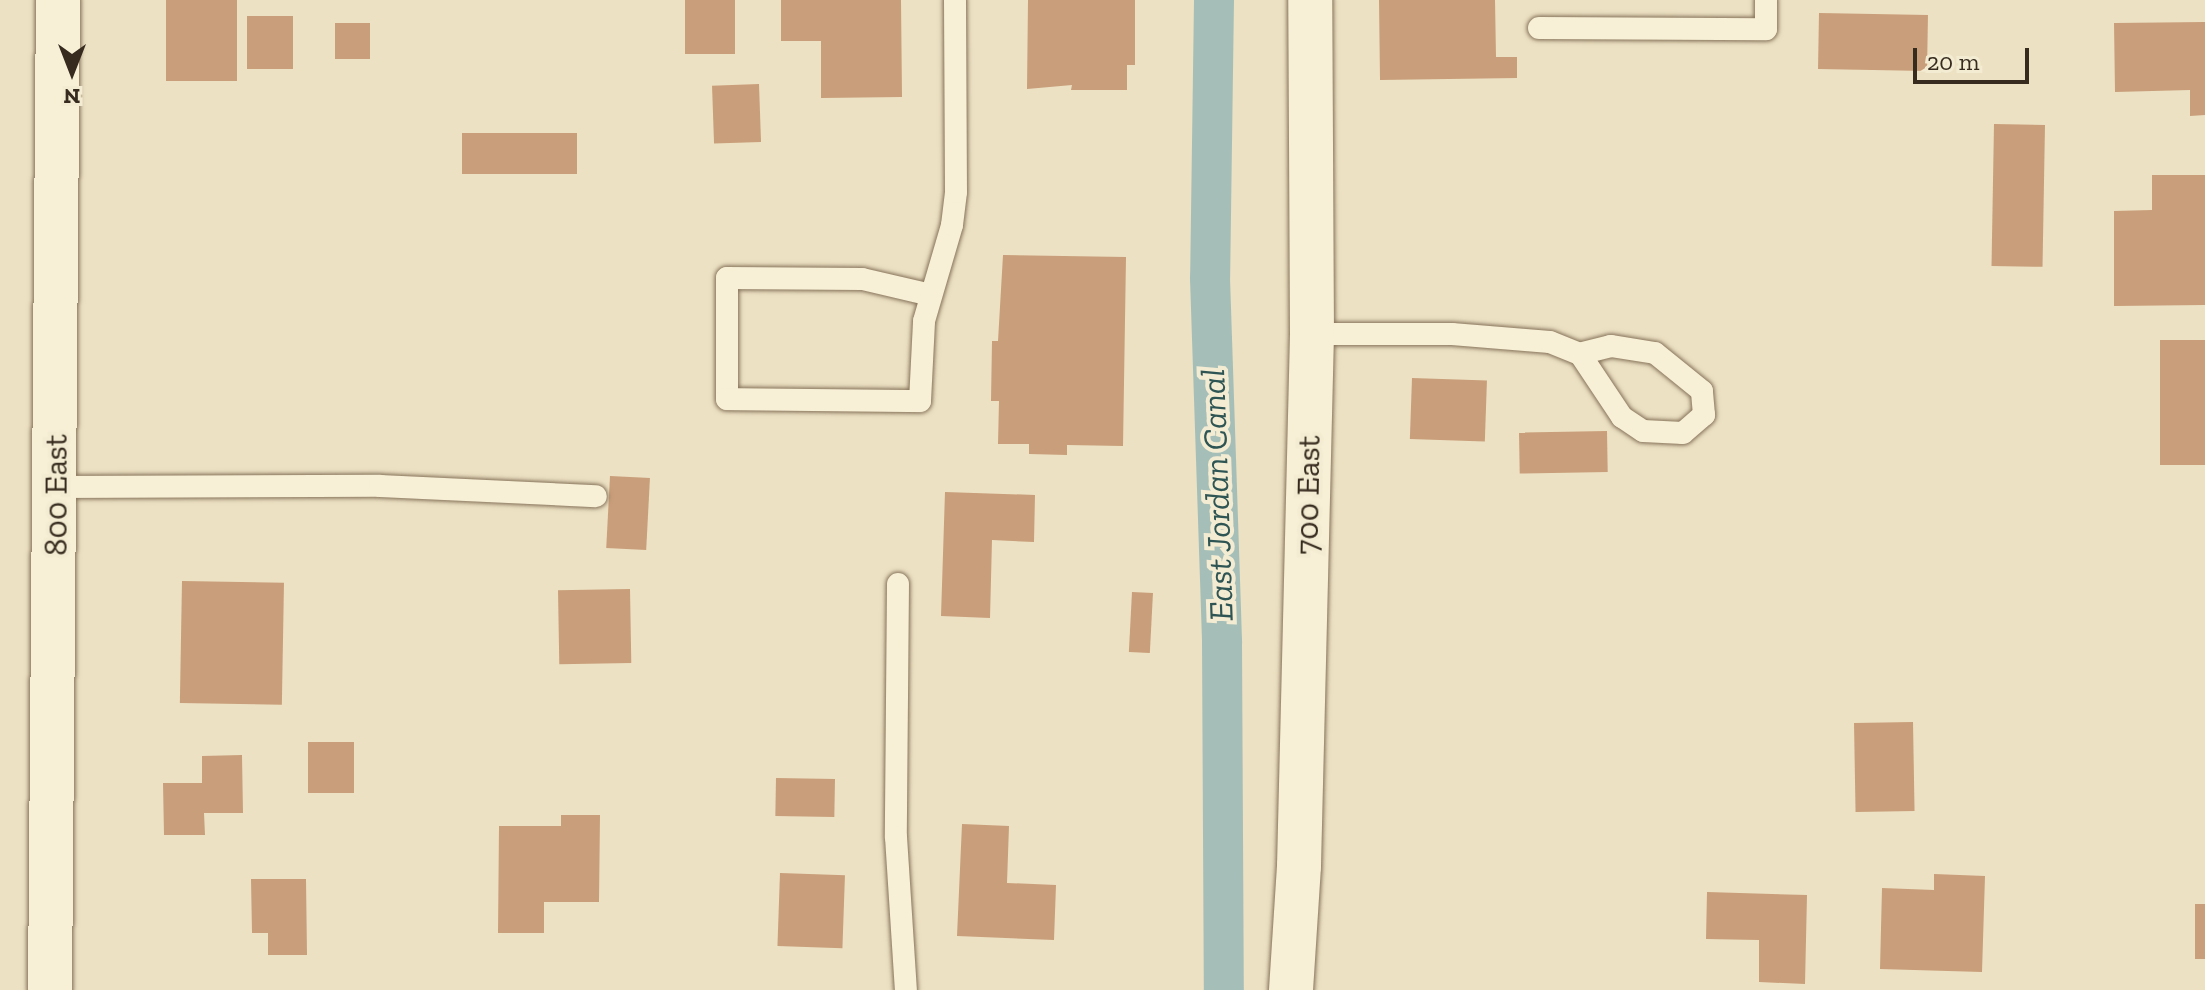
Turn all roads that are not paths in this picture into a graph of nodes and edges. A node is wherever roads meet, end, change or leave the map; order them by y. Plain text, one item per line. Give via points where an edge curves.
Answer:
1 (58, 0) edge
2 (955, 0) edge
3 (1310, 0) edge
4 (1766, 0) edge
5 (1539, 28) dead end
6 (931, 295) junction
7 (1312, 334) junction
8 (1580, 354) junction
9 (56, 487) junction
10 (596, 496) dead end
11 (898, 584) dead end
12 (50, 990) edge
13 (906, 990) edge
14 (1291, 990) edge

1 - 9 street, 800 East
2 - 6 lane via 956,192
3 - 7 street, 700 East
4 - 5 lane via 1766,29
6 - 6 lane via 862,279 727,278 727,399 920,401 920,345
7 - 8 lane via 1512,337
7 - 14 street, 700 East via 1299,866
8 - 8 lane via 1622,417 1643,431 1683,433 1704,415 1702,391 1655,353 1611,346
9 - 10 lane via 380,486
9 - 12 street, 800 East
11 - 13 lane via 896,837

